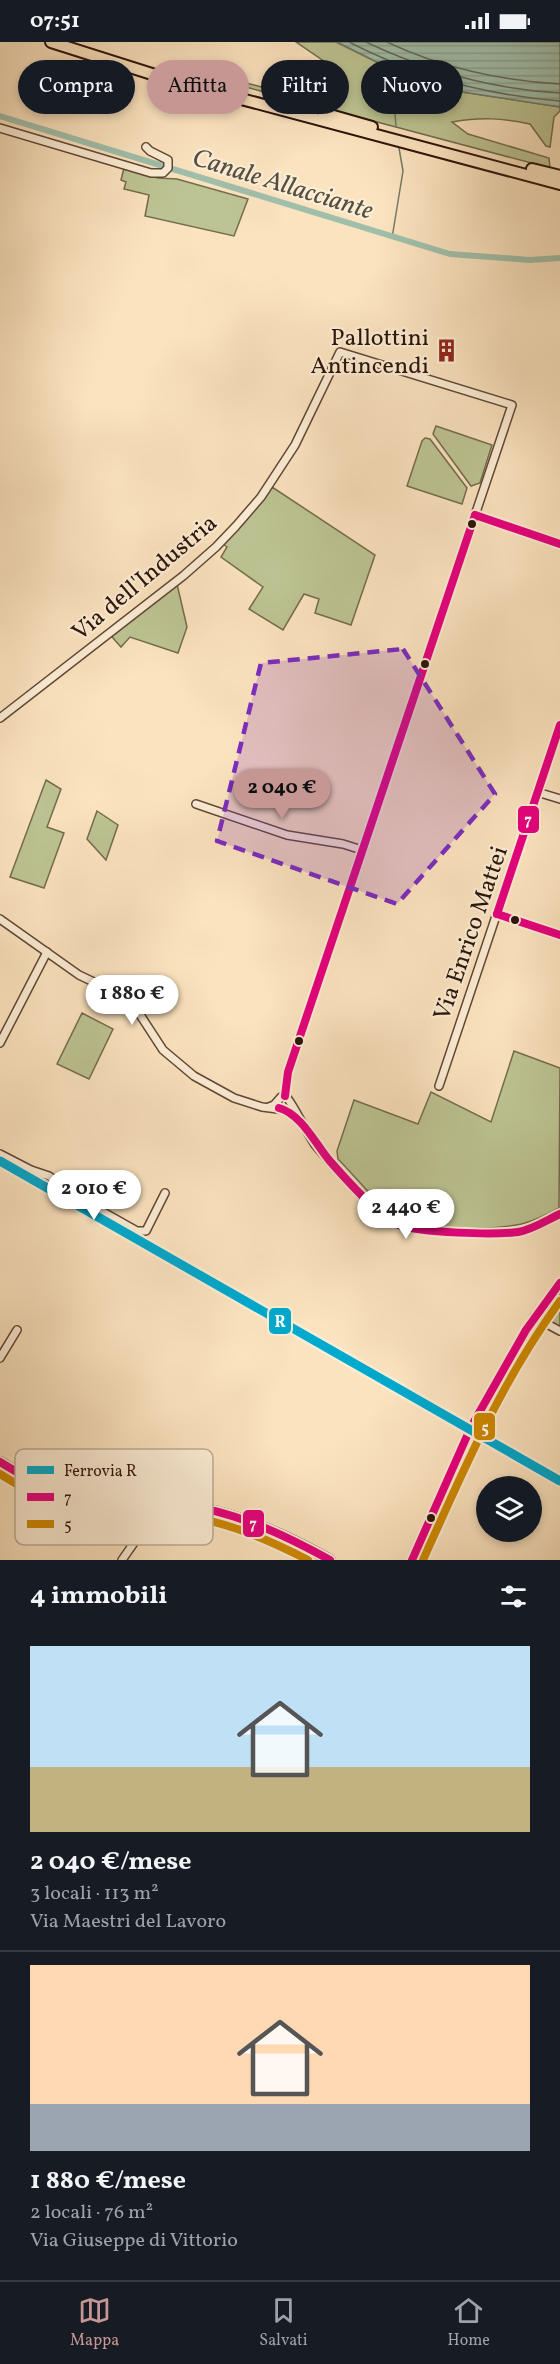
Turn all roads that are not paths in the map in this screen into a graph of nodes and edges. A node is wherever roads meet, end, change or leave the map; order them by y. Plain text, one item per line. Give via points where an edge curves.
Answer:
1 (51, 42) edge
2 (72, 42) edge
3 (147, 68) edge
4 (147, 70) edge
5 (249, 97) edge
6 (0, 128) edge
7 (146, 147) dead end
8 (540, 175) junction
9 (560, 176) edge
10 (560, 184) edge
11 (475, 515) junction
12 (560, 544) edge
13 (0, 718) edge
14 (560, 725) edge
15 (537, 792) junction
16 (560, 800) edge
17 (196, 804) dead end
18 (363, 850) junction
19 (496, 914) junction
20 (0, 919) edge
21 (560, 935) edge
22 (46, 952) junction
23 (0, 1043) edge
24 (439, 1086) dead end
25 (284, 1106) junction
26 (0, 1154) edge
27 (165, 1193) dead end
28 (560, 1215) edge
29 (560, 1283) edge
30 (534, 1317) junction
31 (18, 1330) dead end
32 (560, 1331) edge
33 (0, 1358) edge
34 (0, 1462) edge
35 (15, 1470) edge
36 (213, 1511) edge
37 (132, 1545) edge
38 (122, 1560) edge
39 (330, 1560) edge
40 (412, 1560) edge

1 - 4 highway
2 - 3 highway
5 - 8 highway
6 - 7 street via 151,173 164,173 169,163
8 - 9 highway
8 - 10 highway
11 - 12 street
11 - 13 street, Via dell'Industria via 512,405 340,352 295,445 261,497 230,533 183,576
11 - 18 street
14 - 15 street, Via Enrico Mattei
15 - 16 street
15 - 19 street, Via Enrico Mattei
17 - 18 street via 287,835
18 - 25 street via 288,1072 285,1096 291,1100
19 - 21 street
19 - 24 street, Via Enrico Mattei
20 - 22 street
22 - 23 street
22 - 25 street via 79,975 125,997 163,1050 194,1076 234,1098 269,1107
25 - 28 street via 331,1162 385,1217 399,1225 460,1232 520,1232
26 - 27 street via 50,1176 137,1232 150,1226
29 - 30 street
30 - 32 street
30 - 40 street via 471,1427
31 - 33 street
34 - 35 main road
36 - 39 main road via 266,1529
37 - 38 street

